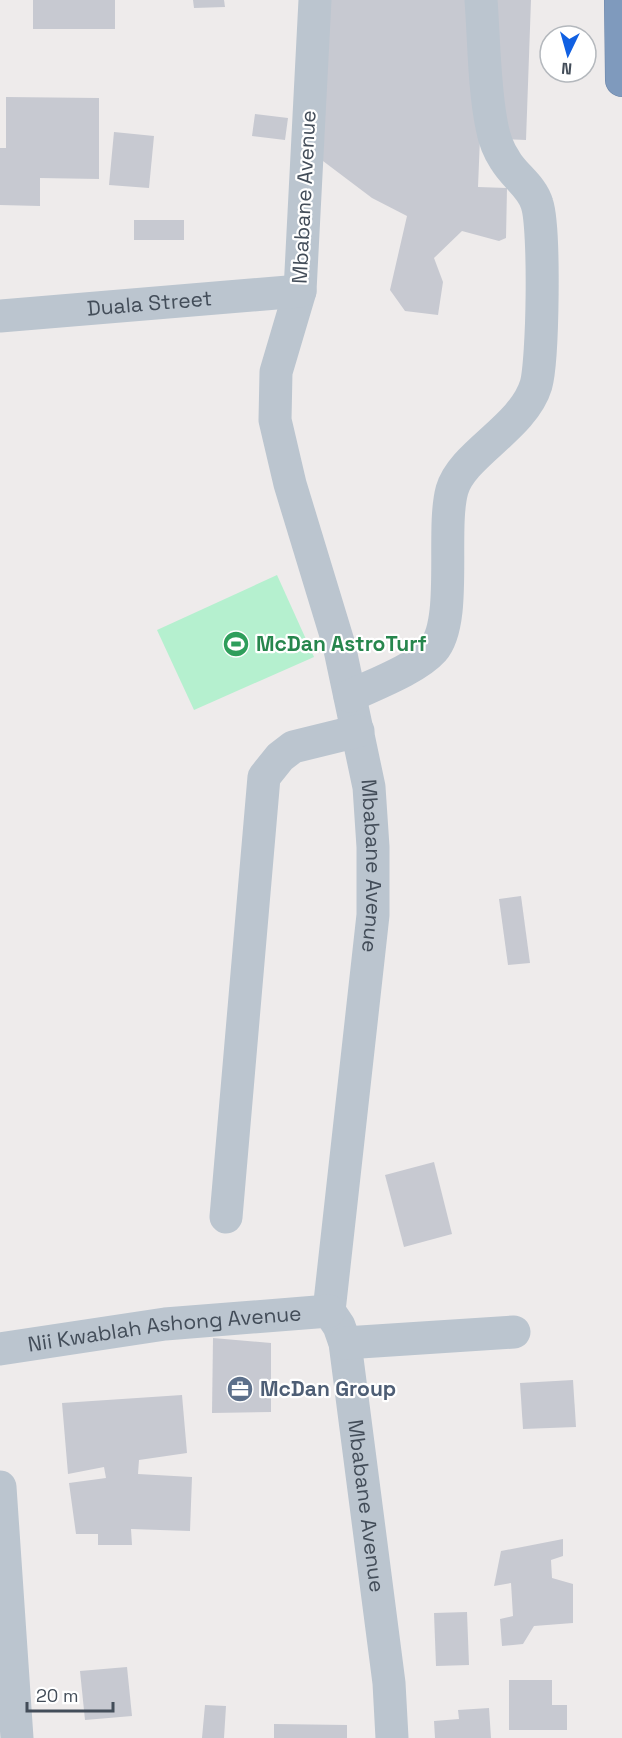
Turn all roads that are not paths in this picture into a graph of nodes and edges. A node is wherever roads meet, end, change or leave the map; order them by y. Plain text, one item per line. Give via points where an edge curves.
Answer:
1 (315, 0) edge
2 (481, 0) edge
3 (621, 0) edge
4 (622, 80) edge
5 (300, 291) junction
6 (0, 316) edge
7 (350, 696) junction
8 (358, 731) junction
9 (226, 1217) dead end
10 (330, 1311) junction
11 (514, 1332) dead end
12 (345, 1343) junction
13 (0, 1348) edge
14 (0, 1487) edge
15 (16, 1738) edge
16 (393, 1738) edge

1 - 5 street, Mbabane Avenue
2 - 7 street via 492,126 505,161 537,202 541,225 540,359 536,385 525,409 464,470 452,488 444,630 433,650
3 - 4 highway
5 - 6 street, Duala Street
5 - 7 street, Mbabane Avenue via 276,372 275,420
7 - 8 street, Mbabane Avenue
8 - 9 street via 293,747 264,777
8 - 10 street, Mbabane Avenue via 369,787 373,915
10 - 12 street, Mbabane Avenue
10 - 13 street, Nii Kwablah Ashong Avenue via 165,1324
11 - 12 street
12 - 16 street, Mbabane Avenue
14 - 15 street

